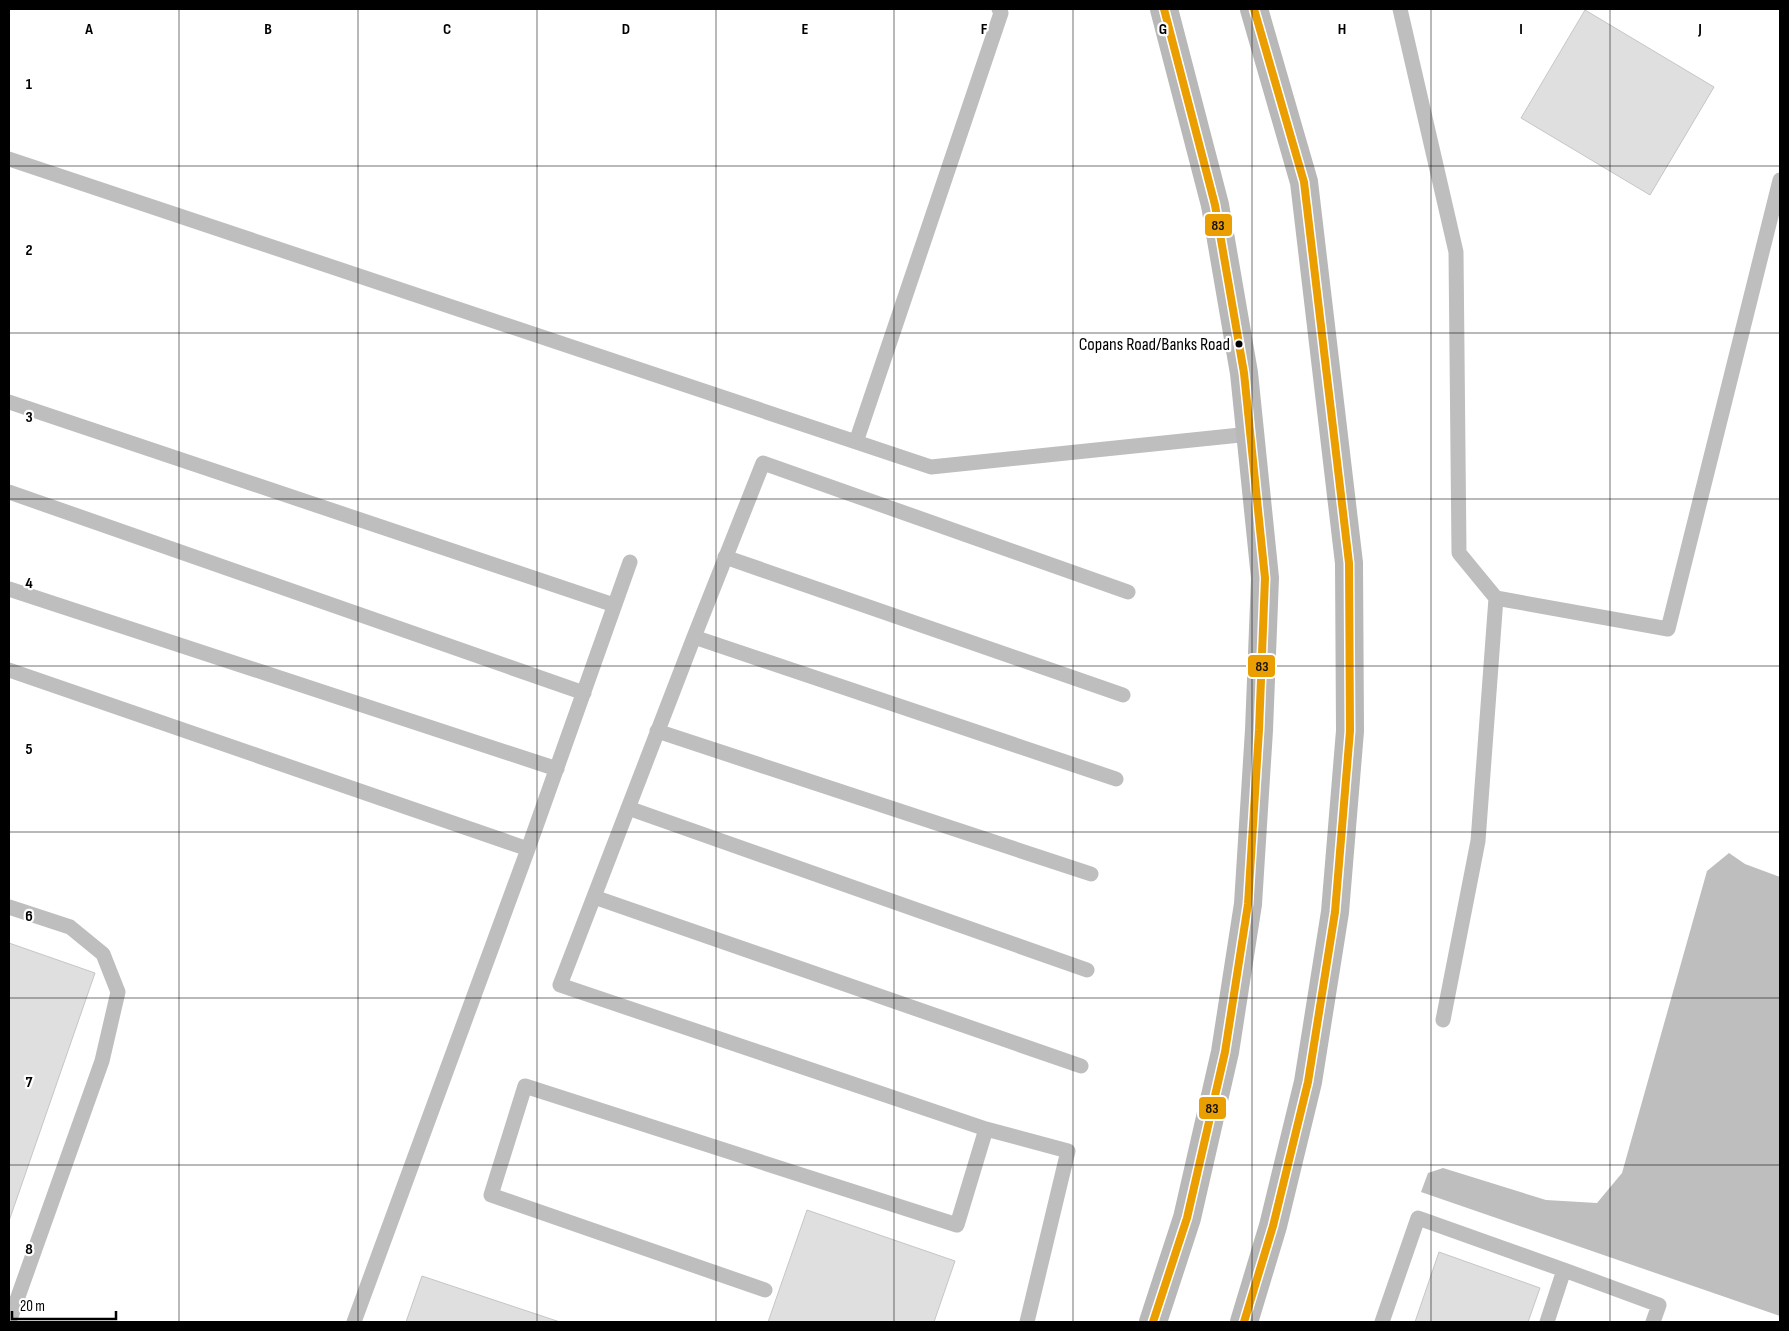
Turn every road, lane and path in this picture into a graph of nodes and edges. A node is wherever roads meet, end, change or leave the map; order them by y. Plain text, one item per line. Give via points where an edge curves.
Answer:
1 (999, 9) edge
2 (1164, 9) edge
3 (1254, 9) edge
4 (1400, 9) edge
5 (9, 159) edge
6 (1780, 180) edge
7 (9, 402) edge
8 (1250, 434) junction
9 (856, 442) junction
10 (9, 492) edge
11 (725, 557) junction
12 (630, 562) dead end
13 (9, 589) edge
14 (1128, 592) dead end
15 (1496, 598) junction
16 (614, 605) junction
17 (694, 637) junction
18 (9, 670) edge
19 (584, 693) junction
20 (1124, 695) dead end
21 (657, 731) junction
22 (557, 769) junction
23 (1116, 779) dead end
24 (628, 808) junction
25 (528, 850) junction
26 (1091, 874) dead end
27 (594, 897) junction
28 (9, 907) edge
29 (1087, 970) dead end
30 (1443, 1020) dead end
31 (1081, 1066) dead end
32 (986, 1129) junction
33 (1564, 1270) junction
34 (765, 1290) dead end
35 (9, 1322) edge
36 (354, 1322) edge
37 (1028, 1322) edge
38 (1153, 1322) edge
39 (1244, 1322) edge
40 (1382, 1322) edge
41 (1547, 1322) edge
42 (1653, 1322) edge

1 - 9 lane
2 - 8 main road via 1215,205 1244,373
3 - 39 main road via 1304,182 1349,563 1350,731 1335,912 1308,1082 1273,1226
4 - 15 lane via 1456,252 1459,553
5 - 9 lane
6 - 15 lane via 1668,629
7 - 16 lane
8 - 9 lane via 931,467
8 - 38 main road via 1265,578 1248,904 1222,1062 1187,1218
10 - 19 lane
11 - 14 lane via 763,463
11 - 17 lane
11 - 20 lane
12 - 16 lane
13 - 22 lane
15 - 30 lane via 1478,841
16 - 19 lane
17 - 21 lane
17 - 23 lane
18 - 25 lane
19 - 22 lane
21 - 24 lane
21 - 26 lane
22 - 25 lane
24 - 27 lane
24 - 29 lane
25 - 36 lane
27 - 31 lane
27 - 32 lane via 560,985
28 - 35 lane via 70,927 104,954 118,992 102,1062
32 - 34 lane via 957,1224 525,1086 491,1195
32 - 37 lane via 1068,1151
33 - 40 lane via 1418,1218
33 - 41 lane
33 - 42 lane via 1659,1305

